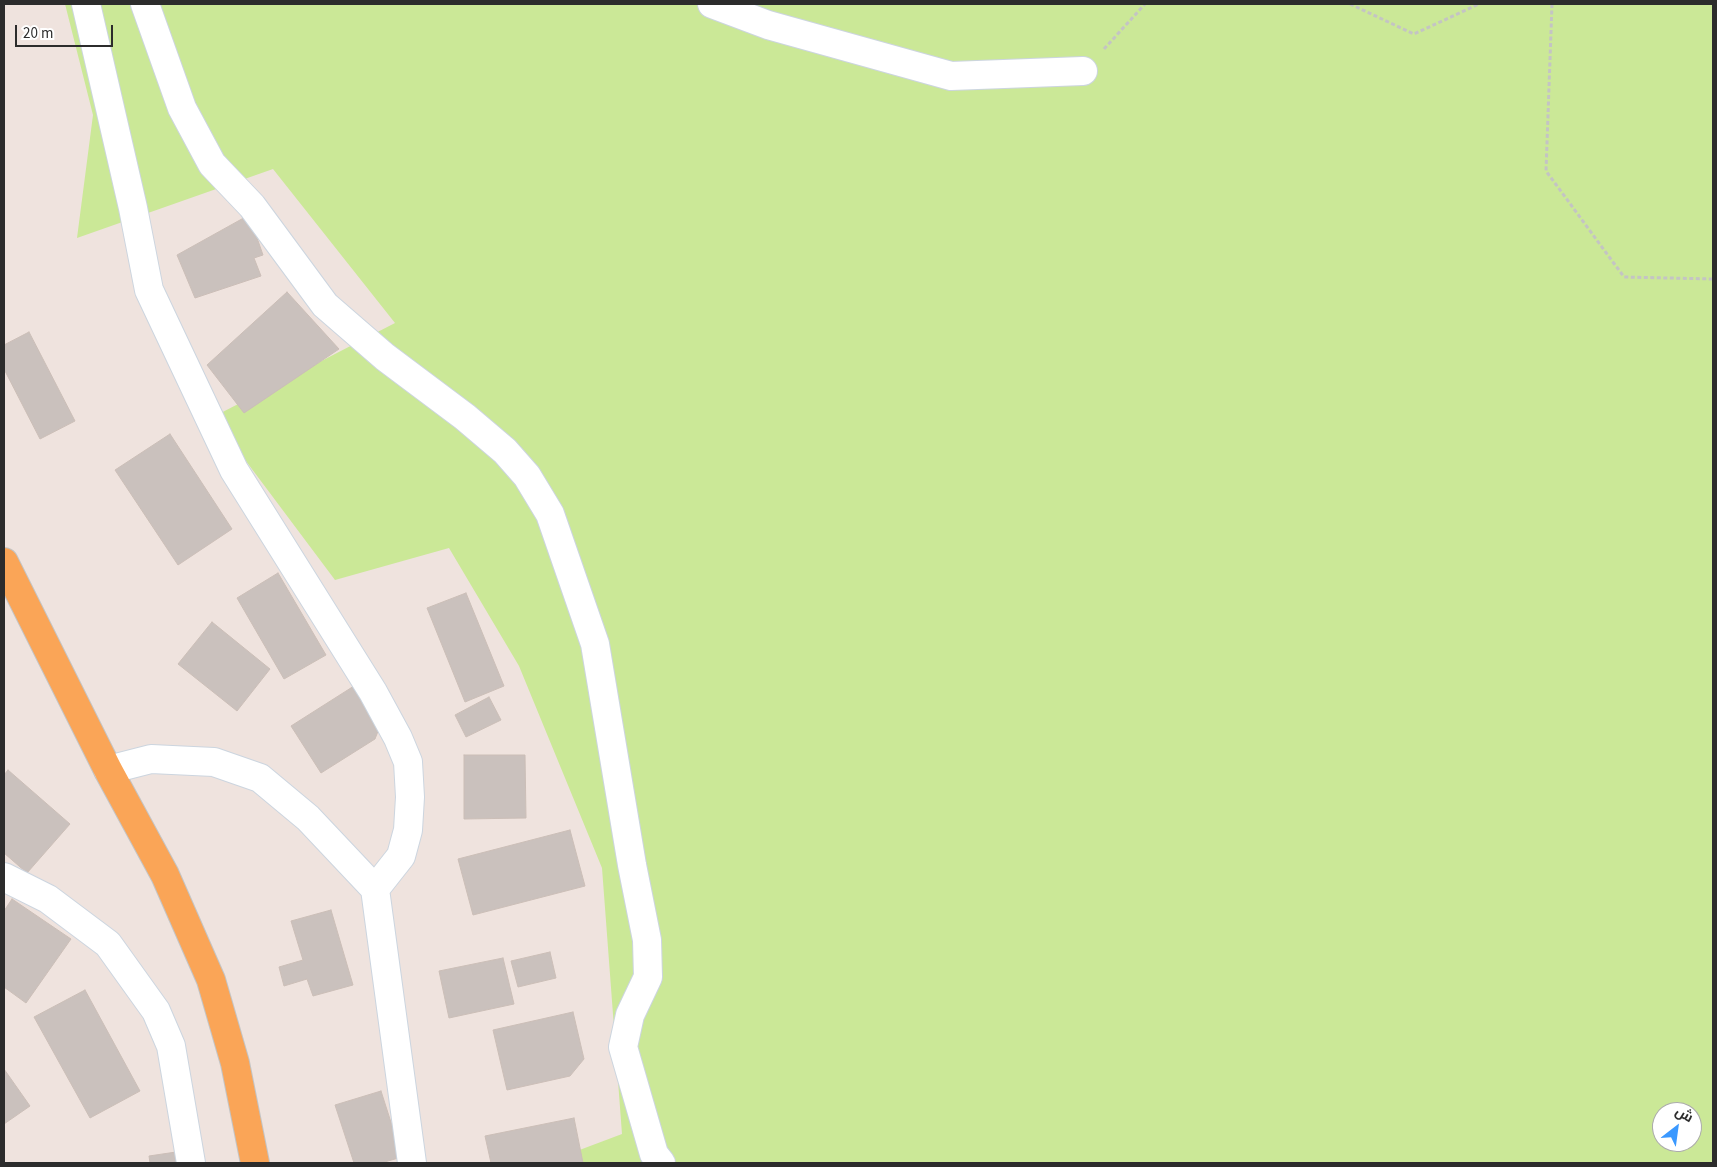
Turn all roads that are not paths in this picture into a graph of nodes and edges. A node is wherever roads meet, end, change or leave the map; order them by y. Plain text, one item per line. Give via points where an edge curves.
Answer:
1 (86, 4) edge
2 (145, 4) edge
3 (712, 4) edge
4 (1083, 71) road end
5 (4, 562) edge
6 (108, 770) junction
7 (4, 877) edge
8 (376, 889) junction
9 (191, 1163) edge
10 (255, 1163) edge
11 (412, 1163) edge
12 (661, 1163) edge

1 - 8 street via 149,290 234,470 373,692 408,762 408,830 401,856
2 - 12 street via 182,108 212,164 252,206 325,305 385,357 505,451 527,476 550,514 595,644 647,940 648,977 630,1015 623,1047 654,1154
3 - 4 street via 768,25 951,76
5 - 6 main road
6 - 8 street via 150,759 214,762 260,778 308,818
6 - 10 main road via 165,875 211,980 235,1063
7 - 9 street via 48,899 108,944 156,1011 171,1046
8 - 11 street

